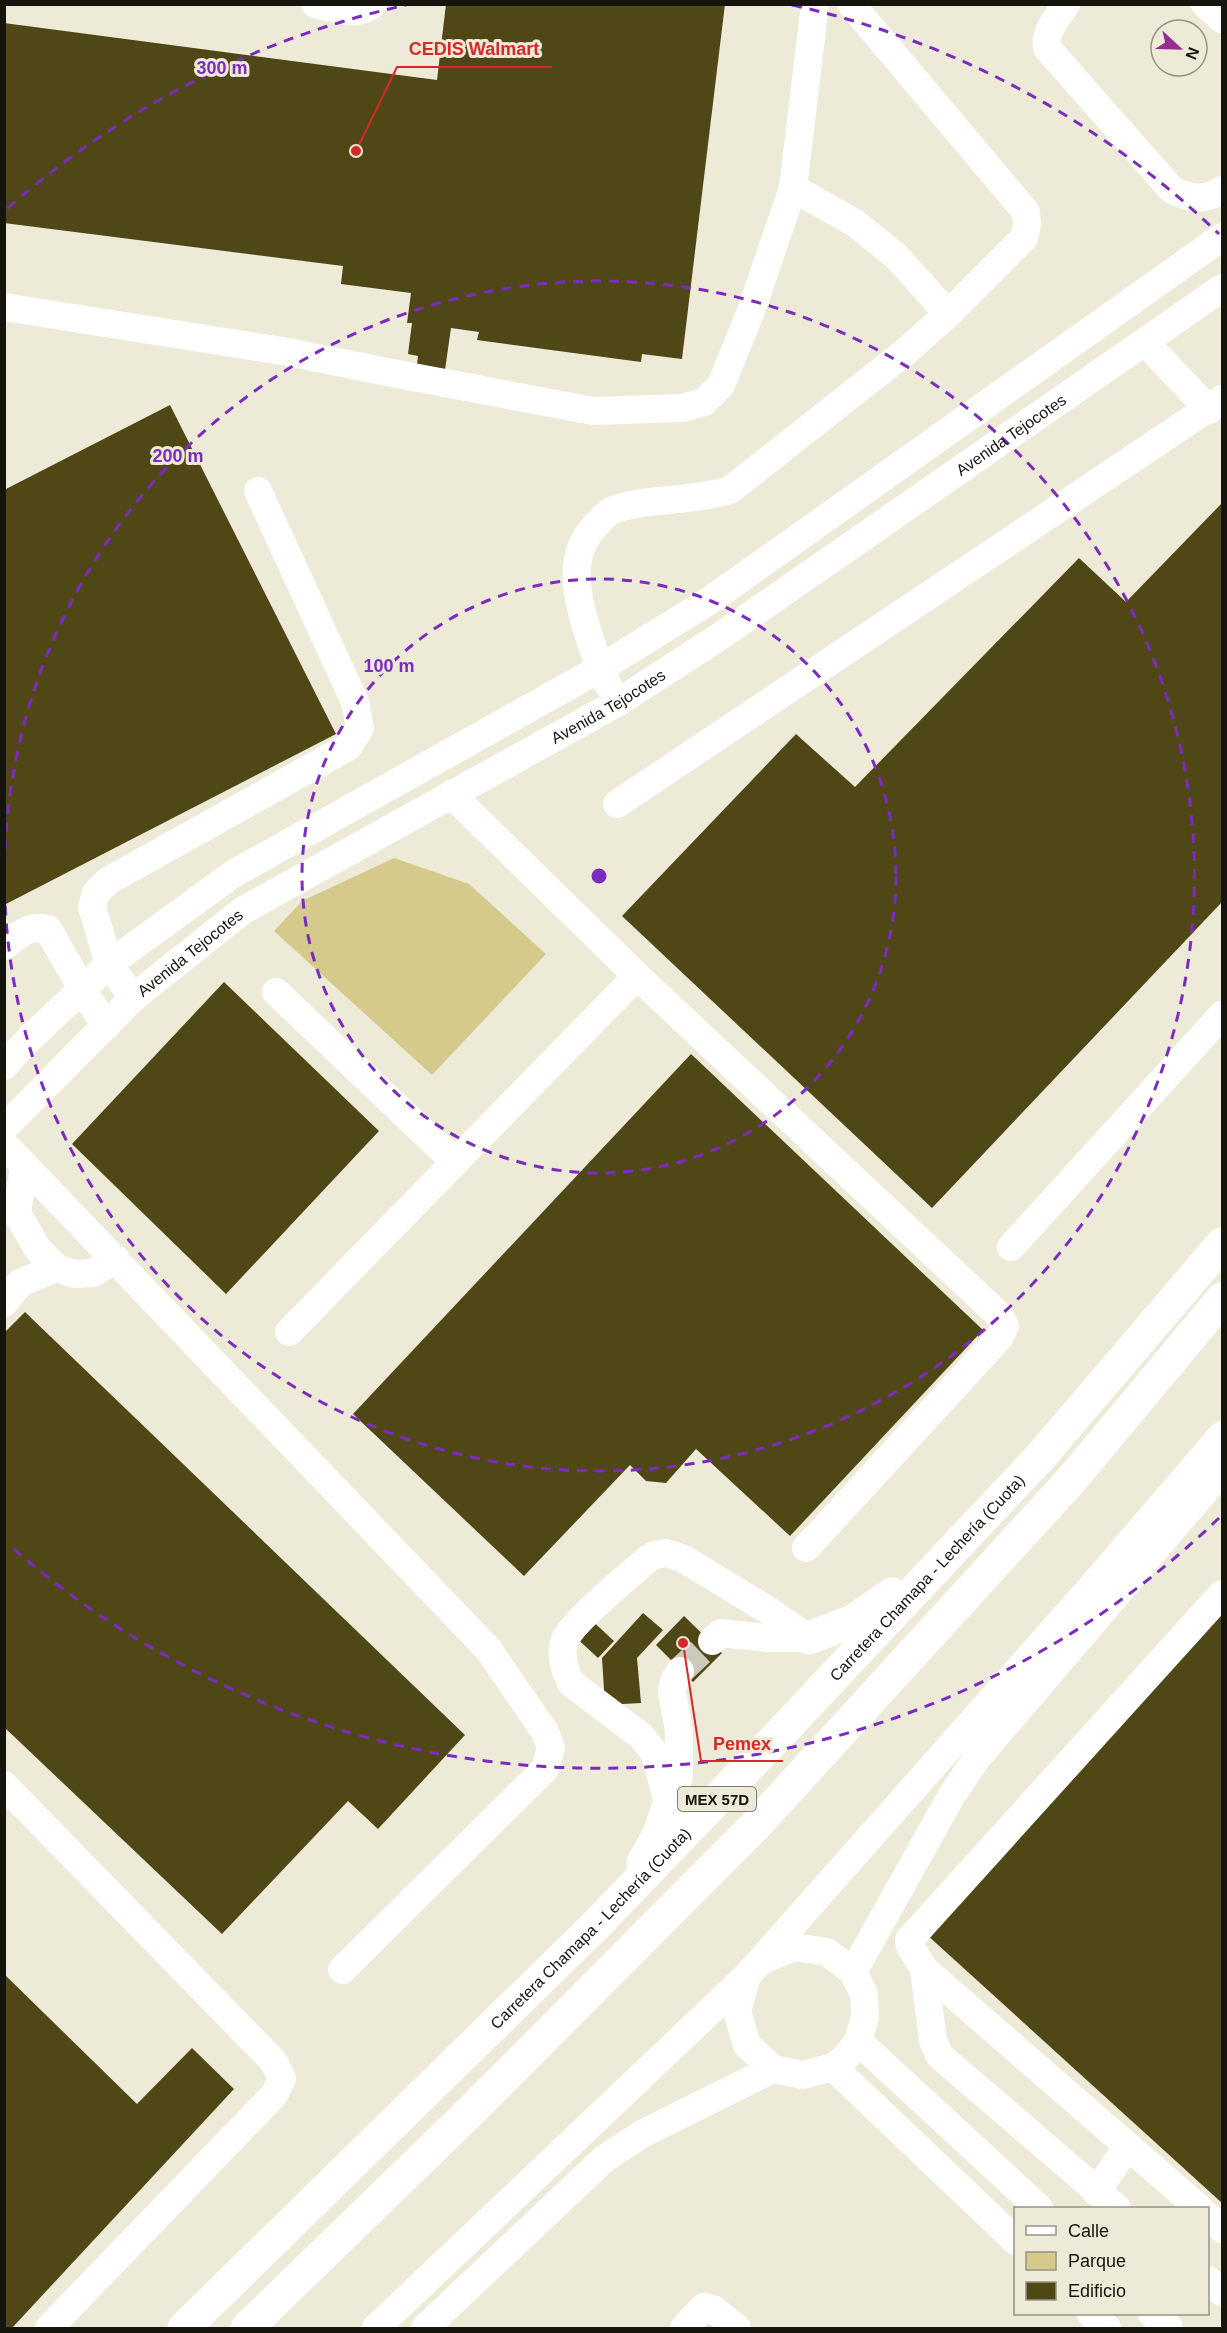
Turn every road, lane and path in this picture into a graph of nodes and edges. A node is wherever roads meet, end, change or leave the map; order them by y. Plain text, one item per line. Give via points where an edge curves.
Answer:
1 (315, 4) edge
2 (373, 4) edge
3 (815, 4) edge
4 (851, 4) edge
5 (1066, 4) edge
6 (1205, 4) edge
7 (1222, 19) edge
8 (793, 188) junction
9 (1222, 190) edge
10 (1222, 237) edge
11 (1222, 288) edge
12 (4, 308) edge
13 (948, 314) junction
14 (1145, 342) junction
15 (1216, 404) edge
16 (258, 490) dead end
17 (600, 669) junction
18 (617, 703) junction
19 (451, 794) junction
20 (617, 804) dead end
21 (4, 946) edge
22 (109, 964) junction
23 (638, 976) junction
24 (82, 989) junction
25 (276, 992) dead end
26 (133, 998) junction
27 (1222, 1015) edge
28 (106, 1026) junction
29 (4, 1066) edge
30 (4, 1128) edge
31 (4, 1144) edge
32 (455, 1162) junction
33 (24, 1167) junction
34 (11, 1212) edge
35 (1222, 1244) edge
36 (1011, 1247) dead end
37 (116, 1259) junction
38 (56, 1268) junction
39 (10, 1288) edge
40 (1222, 1299) edge
41 (289, 1332) dead end
42 (1222, 1435) edge
43 (1042, 1455) junction
44 (1222, 1471) edge
45 (806, 1548) dead end
46 (1222, 1594) edge
47 (809, 1638) junction
48 (712, 1641) tunnel mouth
49 (680, 1671) tunnel mouth
50 (4, 1785) edge
51 (669, 1805) junction
52 (595, 1926) junction
53 (755, 1968) junction
54 (924, 1969) junction
55 (342, 1970) dead end
56 (853, 1972) junction
57 (858, 2041) junction
58 (833, 2067) junction
59 (773, 2069) junction
60 (1128, 2146) junction
61 (1106, 2200) edge
62 (1038, 2207) edge
63 (1198, 2207) edge
64 (1209, 2217) edge
65 (1222, 2229) edge
66 (1014, 2239) edge
67 (1209, 2281) edge
68 (1222, 2292) edge
69 (1093, 2315) edge
70 (1154, 2315) edge
71 (49, 2328) edge
72 (184, 2328) edge
73 (247, 2328) edge
74 (376, 2328) edge
75 (425, 2328) edge
76 (684, 2328) edge
77 (737, 2328) edge
78 (1107, 2328) edge
79 (1169, 2328) edge

1 - 2 street via 355,12
3 - 8 street
4 - 13 street via 1026,212 1024,238
5 - 9 street via 1048,33 1047,48 1172,190 1199,199
6 - 7 street
8 - 12 street via 722,385 704,402 683,408 593,411 288,352
8 - 13 street via 855,223 896,256
10 - 17 street via 709,602
11 - 14 street, Avenida Tejocotes
13 - 17 street via 730,490 610,511 588,533 577,558 577,597
14 - 15 street
14 - 18 street, Avenida Tejocotes via 722,635
15 - 20 street
16 - 22 street via 355,702 360,728 348,747 108,881 96,893 92,907
17 - 18 street
17 - 22 street via 232,874
18 - 19 street, Avenida Tejocotes
19 - 23 street
19 - 26 street, Avenida Tejocotes via 242,911
21 - 24 street via 31,928 48,929
22 - 24 street
22 - 26 street
23 - 32 street
23 - 45 street via 1000,1316 1005,1326 999,1338
24 - 28 street
24 - 29 street
25 - 32 street
26 - 28 street, Avenida Tejocotes
27 - 36 street
28 - 30 street, Avenida Tejocotes
31 - 33 street
32 - 41 street
33 - 34 street
33 - 37 street
34 - 38 street
35 - 43 highway, Carretera Chamapa - Lechería (Cuota) / MEX 57D
37 - 38 street via 93,1273 75,1274
37 - 55 street via 488,1649 545,1732 551,1748 545,1769
38 - 39 street
40 - 73 highway, MEX 57D via 1073,1478 754,1826 471,2111
42 - 53 street
43 - 47 highway via 972,1513 887,1598 853,1621
43 - 52 highway, Carretera Chamapa - Lechería (Cuota) / MEX 57D
44 - 56 street via 977,1758 952,1795
46 - 54 street via 911,1936 910,1946
47 - 48 street via 721,1633
47 - 51 street via 684,1560 666,1553 648,1559 574,1626 564,1642 565,1672 571,1683 641,1736 654,1752
49 - 51 street via 672,1692 679,1731 679,1777
50 - 71 street via 274,2062 282,2079 274,2095
51 - 52 highway via 647,1857
52 - 72 highway, Carretera Chamapa - Lechería (Cuota) / MEX 57D
53 - 56 street via 794,1947 827,1952
53 - 59 street via 737,2011 747,2045
53 - 74 street
54 - 60 street
54 - 61 street via 933,2040 940,2056
56 - 57 street via 864,1994 866,2018
57 - 58 street
57 - 62 street
58 - 59 street via 803,2075
58 - 66 street
59 - 75 street via 642,2134 604,2159
60 - 61 street
60 - 63 street
64 - 65 street
67 - 68 street
69 - 78 street
70 - 79 street
76 - 77 street via 704,2307 713,2309

